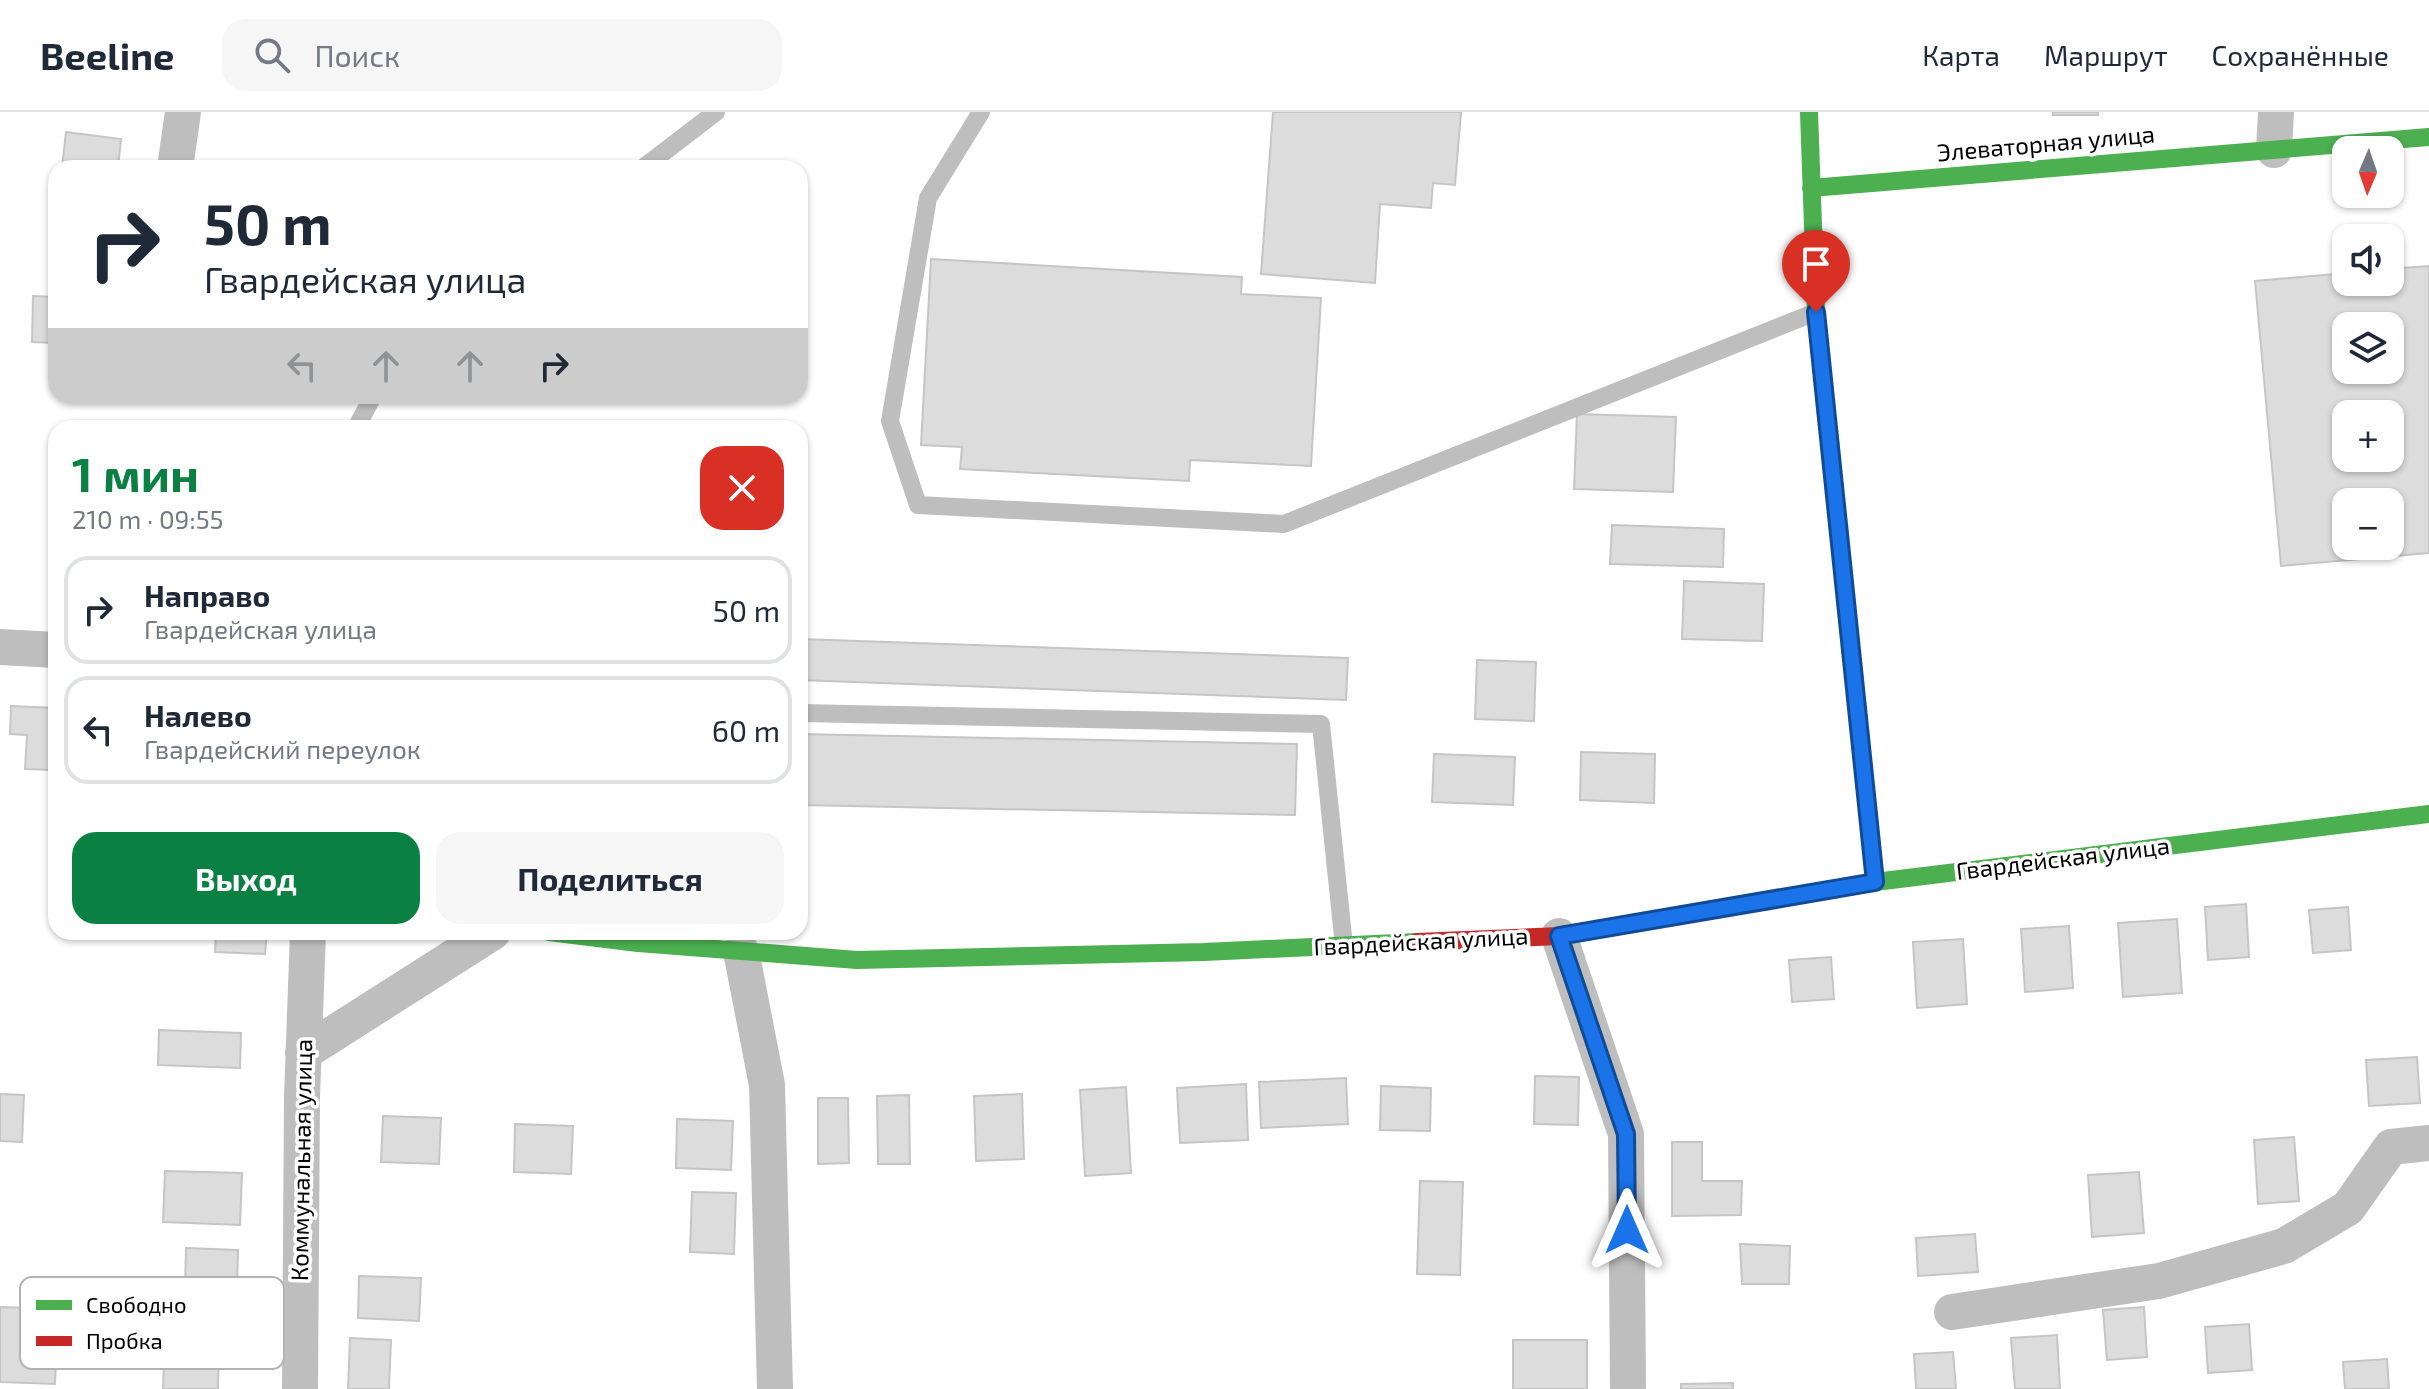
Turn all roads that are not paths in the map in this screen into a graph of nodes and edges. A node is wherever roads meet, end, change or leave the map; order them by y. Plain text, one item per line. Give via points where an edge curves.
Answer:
1 (183, 112) edge
2 (716, 112) edge
3 (981, 112) edge
4 (1809, 112) edge
5 (2276, 112) edge
6 (2429, 137) edge
7 (2274, 150) junction
8 (176, 160) edge
9 (653, 160) edge
10 (1811, 188) junction
11 (1816, 312) junction
12 (0, 647) edge
13 (48, 650) edge
14 (808, 713) edge
15 (2429, 814) edge
16 (1875, 882) junction
17 (1559, 936) junction
18 (308, 940) edge
19 (480, 940) edge
20 (721, 940) edge
21 (742, 941) edge
22 (1344, 946) junction
23 (303, 1053) junction
24 (2429, 1143) edge
25 (1952, 1312) dead end
26 (300, 1389) edge
27 (775, 1389) edge
28 (1628, 1389) edge

1 - 8 street
2 - 9 lane
3 - 11 lane via 928,198 890,421 918,505 1284,524
4 - 10 street
5 - 7 street
6 - 7 street, Элеваторная улица
7 - 10 street, Элеваторная улица
10 - 11 street
11 - 16 street
12 - 13 street
14 - 22 lane via 1321,724
15 - 16 street, Гвардейская улица
16 - 17 street, Гвардейская улица
17 - 22 street, Гвардейская улица
17 - 28 street via 1626,1134
18 - 23 street, Коммунальная улица
19 - 23 street
20 - 21 street, Гвардейская улица
21 - 22 street, Гвардейская улица via 857,960
21 - 27 street via 767,1085
23 - 26 street, Коммунальная улица
24 - 25 street via 2391,1147 2348,1208 2284,1246 2159,1281

